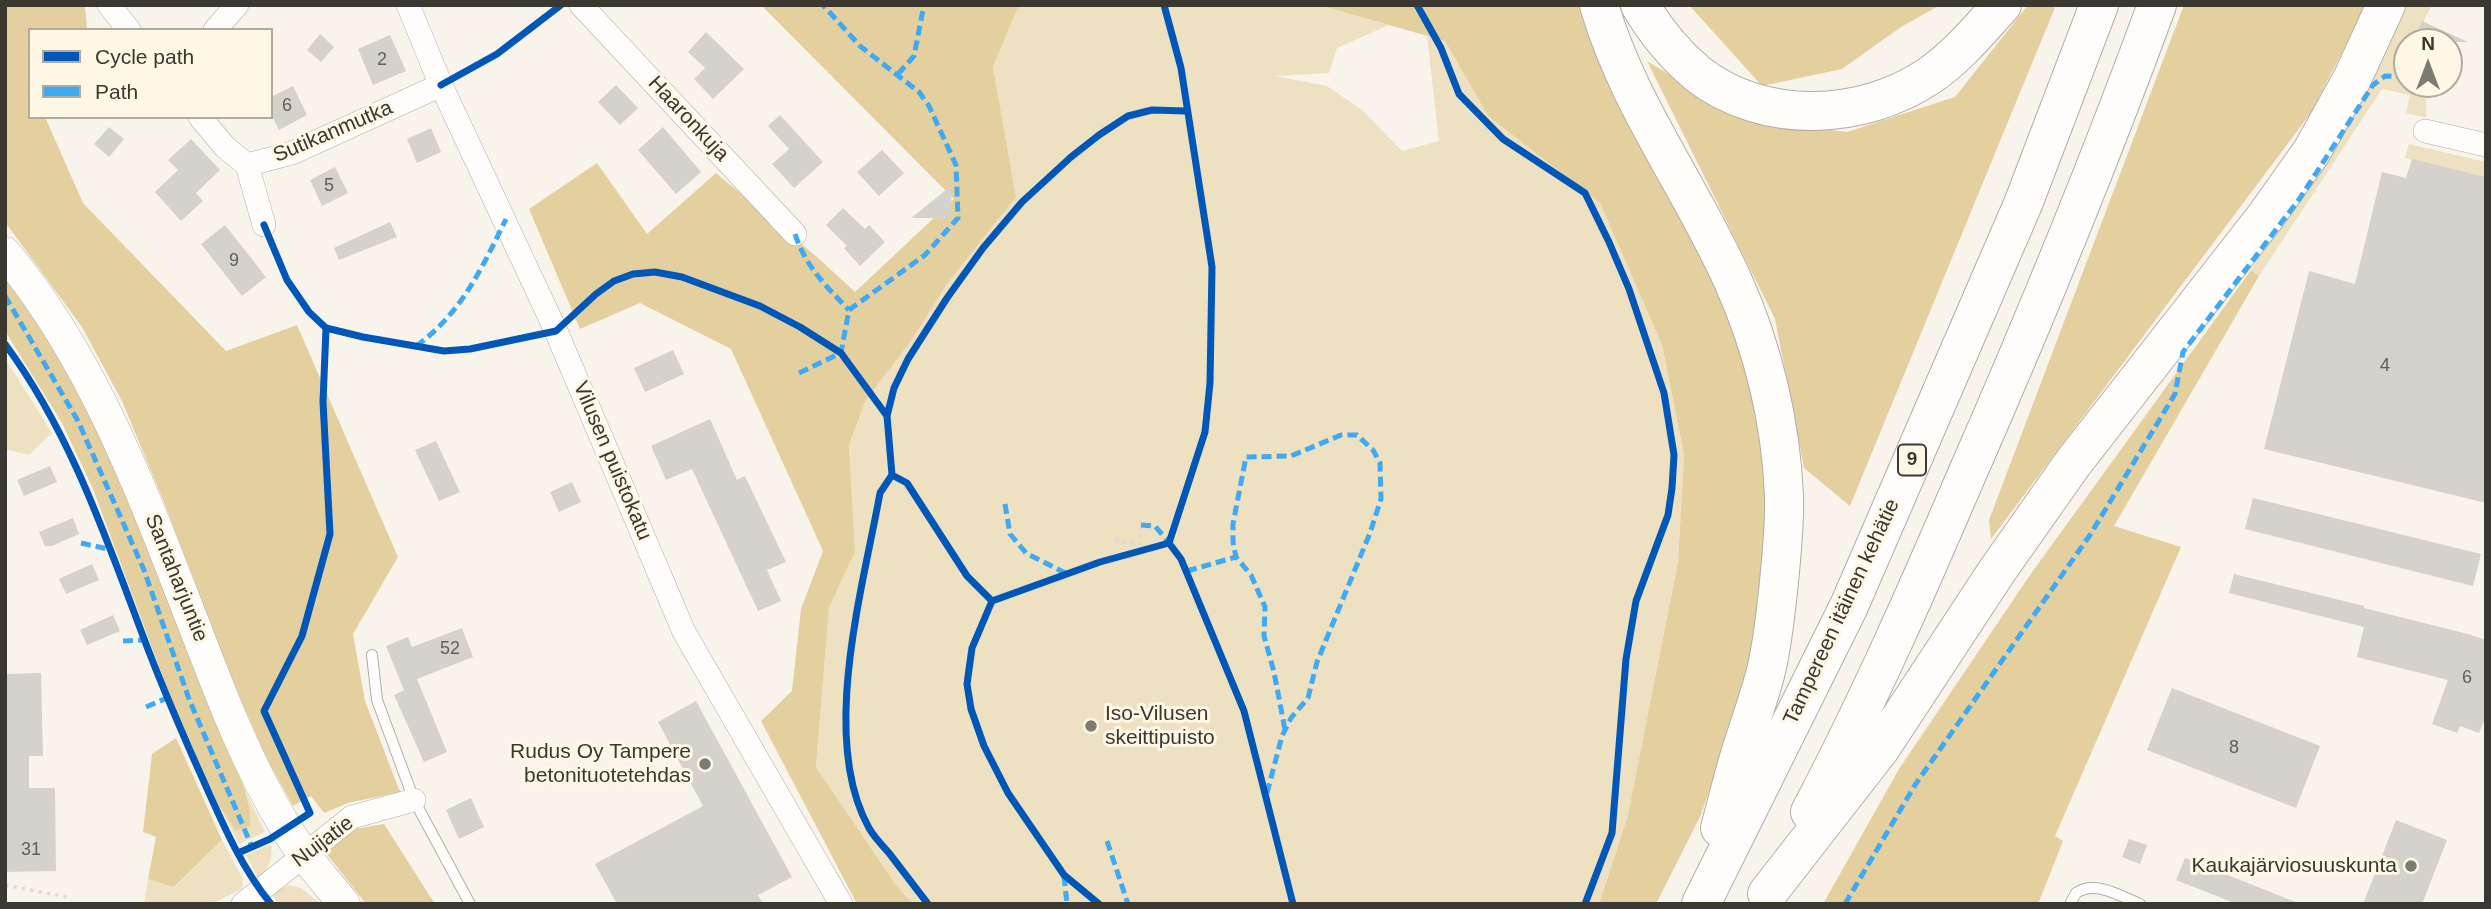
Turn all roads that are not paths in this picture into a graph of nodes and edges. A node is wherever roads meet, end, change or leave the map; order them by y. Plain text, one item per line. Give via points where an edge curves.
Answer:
1 (109, 5) edge
2 (237, 5) edge
3 (408, 5) edge
4 (581, 5) edge
5 (1598, 5) edge
6 (1640, 5) edge
7 (2002, 5) edge
8 (2099, 5) edge
9 (2157, 5) edge
10 (2386, 5) edge
11 (127, 28) edge
12 (217, 28) edge
13 (441, 85) junction
14 (202, 119) edge
15 (2425, 131) dead end
16 (2486, 145) edge
17 (247, 165) junction
18 (264, 225) dead end
19 (795, 234) dead end
20 (5, 253) edge
21 (372, 654) dead end
22 (414, 800) junction
23 (304, 855) junction
24 (1765, 899) edge
25 (243, 904) edge
26 (344, 904) edge
27 (470, 904) edge
28 (842, 904) edge
29 (1700, 904) edge
30 (2070, 904) edge
31 (2140, 904) edge

1 - 11 street
2 - 12 street
3 - 13 street, Vilusen puistokatu
4 - 19 street, Haaronkuja
5 - 29 highway via 1637,104 1734,283 1754,335 1780,443 1782,548 1765,675
6 - 7 highway via 1655,30 1700,75 1730,93 1762,104 1816,111 1875,102 1912,85 1953,56
8 - 29 highway, Tampereen itäinen kehätie / 9 via 2023,204 1849,606
9 - 24 highway via 2053,275 1900,628
10 - 24 highway via 2312,151 2073,463 1880,750
13 - 17 street, Sutikanmutka via 292,153
13 - 28 street, Vilusen puistokatu via 556,331 684,632
14 - 17 street, Sutikanmutka via 225,148
15 - 16 street
17 - 18 street
20 - 23 main road, Santaharjuntie via 77,356 153,520 248,758
21 - 22 lane via 377,699
22 - 23 street, Nuijatie via 352,817
22 - 27 lane
23 - 25 street, Nuijatie
23 - 26 main road, Santaharjuntie
30 - 31 lane via 2076,893 2091,887

